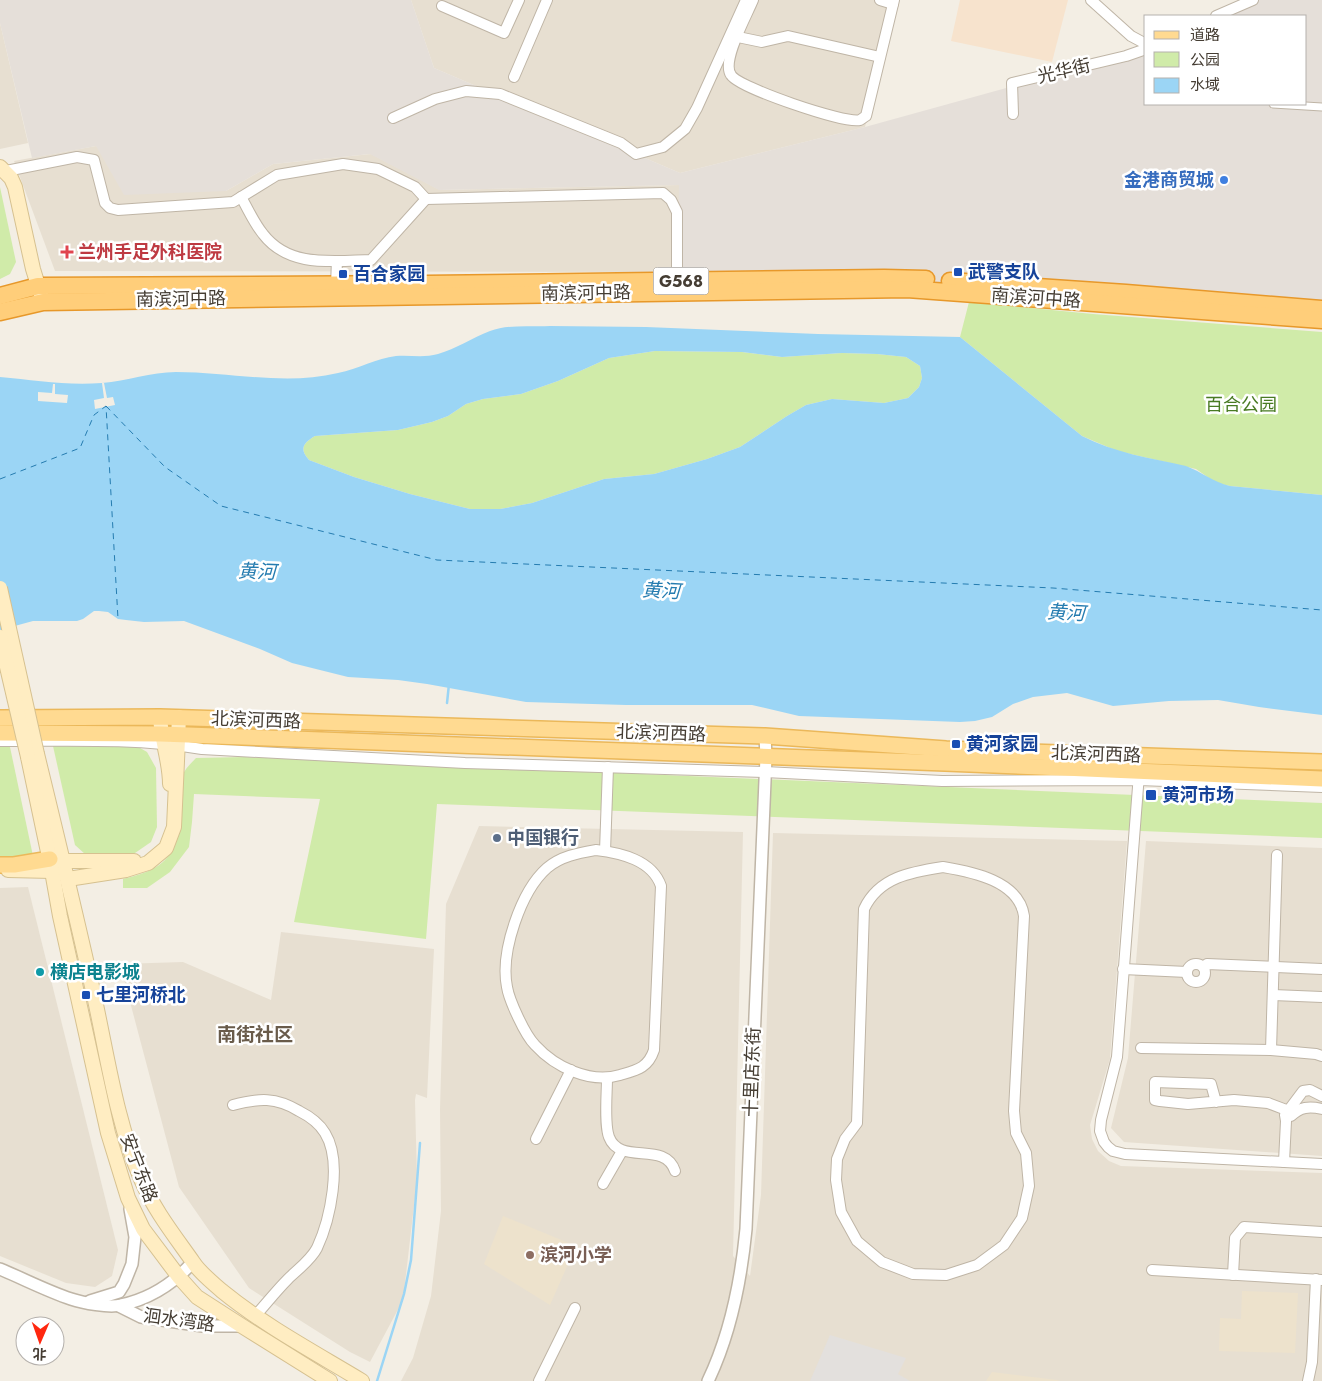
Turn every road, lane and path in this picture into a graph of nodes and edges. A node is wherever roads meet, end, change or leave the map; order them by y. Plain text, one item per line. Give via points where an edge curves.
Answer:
1 (519, 0) edge
2 (548, 0) edge
3 (746, 0) edge
4 (753, 0) edge
5 (880, 0) edge
6 (1092, 0) edge
7 (1253, 0) edge
8 (894, 2) edge
9 (442, 6) dead end
10 (1218, 15) edge
11 (738, 37) junction
12 (1144, 43) edge
13 (1144, 50) edge
14 (880, 57) junction
15 (514, 77) dead end
16 (1289, 105) edge
17 (1322, 107) edge
18 (1013, 114) dead end
19 (393, 118) dead end
20 (3, 169) edge
21 (241, 197) junction
22 (426, 199) junction
23 (337, 260) junction
24 (677, 281) junction
25 (336, 284) junction
26 (41, 294) junction
27 (0, 296) edge
28 (1322, 309) edge
29 (0, 312) edge
30 (1322, 320) edge
31 (0, 588) edge
32 (0, 638) edge
33 (160, 717) junction
34 (179, 717) junction
35 (0, 718) edge
36 (0, 733) edge
37 (765, 736) junction
38 (170, 740) junction
39 (0, 741) edge
40 (33, 755) junction
41 (766, 757) junction
42 (1322, 762) edge
43 (608, 767) junction
44 (765, 772) junction
45 (1139, 776) junction
46 (1322, 779) edge
47 (1322, 788) edge
48 (605, 851) junction
49 (1277, 855) dead end
50 (55, 864) junction
51 (0, 865) edge
52 (0, 870) edge
53 (68, 879) junction
54 (1023, 925) joint
55 (1203, 967) junction
56 (1273, 967) junction
57 (1124, 969) junction
58 (1322, 969) edge
59 (1187, 972) junction
60 (1272, 995) junction
61 (1322, 997) edge
62 (1141, 1048) dead end
63 (1271, 1050) junction
64 (1322, 1056) edge
65 (571, 1070) junction
66 (607, 1079) junction
67 (1322, 1096) edge
68 (1216, 1102) junction
69 (233, 1105) dead end
70 (1322, 1109) edge
71 (1288, 1116) junction
72 (536, 1138) dead end
73 (622, 1151) junction
74 (1284, 1162) junction
75 (1322, 1164) edge
76 (675, 1171) dead end
77 (603, 1184) dead end
78 (128, 1198) junction
79 (1322, 1232) edge
80 (193, 1262) junction
81 (0, 1269) edge
82 (1152, 1270) dead end
83 (1233, 1275) junction
84 (179, 1277) junction
85 (1319, 1280) edge
86 (86, 1303) junction
87 (119, 1306) junction
88 (575, 1308) dead end
89 (255, 1316) junction
90 (242, 1326) junction
91 (1318, 1335) edge
92 (710, 1380) edge
93 (330, 1381) edge
94 (362, 1381) edge
95 (539, 1381) edge
96 (1308, 1381) edge

1 - 9 street via 504,33
2 - 15 street
3 - 19 street via 697,108 685,129 663,147 636,154 621,143 500,94 466,91 435,99
4 - 11 street
5 - 8 street
6 - 12 street via 1131,36
7 - 10 street
8 - 14 street
11 - 14 street via 762,42 788,36
11 - 14 street via 728,65 731,76 737,81 777,99 839,118 859,120 866,116
13 - 18 street, 光华街 via 1012,83
16 - 17 street
20 - 21 street via 77,157 94,160 105,203 118,210 233,202
20 - 26 main road via 15,187
21 - 22 street via 277,175 343,164 378,169 415,186
21 - 23 street via 263,234 281,252 300,259
22 - 23 street via 371,260
22 - 24 street via 662,193 671,200 677,212
23 - 25 street
24 - 25 highway, 南滨河中路 / G568
24 - 28 highway, 南滨河中路 / G568 via 907,278
25 - 26 highway, 南滨河中路 / G568
26 - 27 highway, 南滨河中路 / G568
26 - 29 highway, 南滨河中路 / G568
26 - 30 highway, 南滨河中路 / G568 via 907,289
31 - 40 main road, bridge
32 - 40 main road, bridge
33 - 34 main road, 北滨河西路
33 - 35 main road, 北滨河西路
33 - 38 main road
34 - 37 main road, 北滨河西路
34 - 38 main road
36 - 38 main road, 北滨河西路
37 - 41 street, 十里店东街
37 - 42 main road, 北滨河西路 via 946,749
38 - 39 street
38 - 41 main road, 北滨河西路
38 - 43 street via 202,749
38 - 50 main road via 169,829 156,850 134,861
38 - 53 main road via 174,827 166,848 148,863 126,870
40 - 50 main road
41 - 44 street, 十里店东街
41 - 45 main road, 北滨河西路
43 - 44 street
43 - 48 street
44 - 45 street via 942,781
44 - 92 street, 十里店东街 via 746,1229 732,1315
45 - 46 main road, 北滨河西路
45 - 47 street
45 - 57 street
48 - 65 street via 571,854 548,867 531,886 512,931 505,959 507,987 517,1014 534,1044 555,1062
48 - 66 street via 622,854 653,871 662,895 654,1050 645,1066
49 - 56 street
50 - 51 main road
50 - 52 main road
50 - 53 main road, 安宁东路
50 - 78 main road via 60,916 108,1133
53 - 80 main road, 安宁东路 via 124,1130 141,1179 159,1216
54 - 54 street via 1023,908 1014,894 977,873 943,867 909,872 879,888 864,909 858,1123 845,1139 837,1159 836,1180 841,1212 857,1241 882,1262 913,1274 946,1275 978,1265 1004,1245 1022,1218 1029,1186 1026,1153 1016,1133 1014,1111
55 - 56 street via 1207,964
55 - 59 street via 1193,964
55 - 59 street via 1205,973 1199,981 1189,978
56 - 58 street
56 - 60 street
57 - 59 street
57 - 74 street via 1117,1057 1100,1131 1104,1142 1113,1151 1125,1154
60 - 61 street
60 - 63 street
62 - 63 street
63 - 64 street
65 - 66 street
65 - 72 street
66 - 73 street via 607,1129 612,1142
67 - 71 street via 1310,1090 1303,1091
68 - 68 street via 1160,1102 1155,1100 1155,1082 1211,1084
68 - 71 street via 1268,1103
69 - 89 street via 269,1100 287,1104 316,1121 331,1147 334,1170 332,1194 316,1251
70 - 71 street via 1298,1109
71 - 74 street
73 - 76 street via 665,1157
73 - 77 street
74 - 75 street
78 - 84 main road via 143,1229
78 - 86 street via 135,1237 132,1264 119,1292
79 - 83 street via 1244,1227 1236,1238
80 - 84 street, 洄水湾路
80 - 89 main road, 安宁东路 via 212,1282
81 - 86 street, 洄水湾路 via 71,1300
82 - 83 street
83 - 85 street
84 - 87 street, 洄水湾路 via 145,1298
84 - 90 main road via 197,1297
85 - 91 street
86 - 87 street, 洄水湾路
87 - 90 street, 洄水湾路 via 140,1317 203,1326
88 - 95 street
89 - 94 main road, 安宁东路
90 - 93 main road
91 - 96 street

